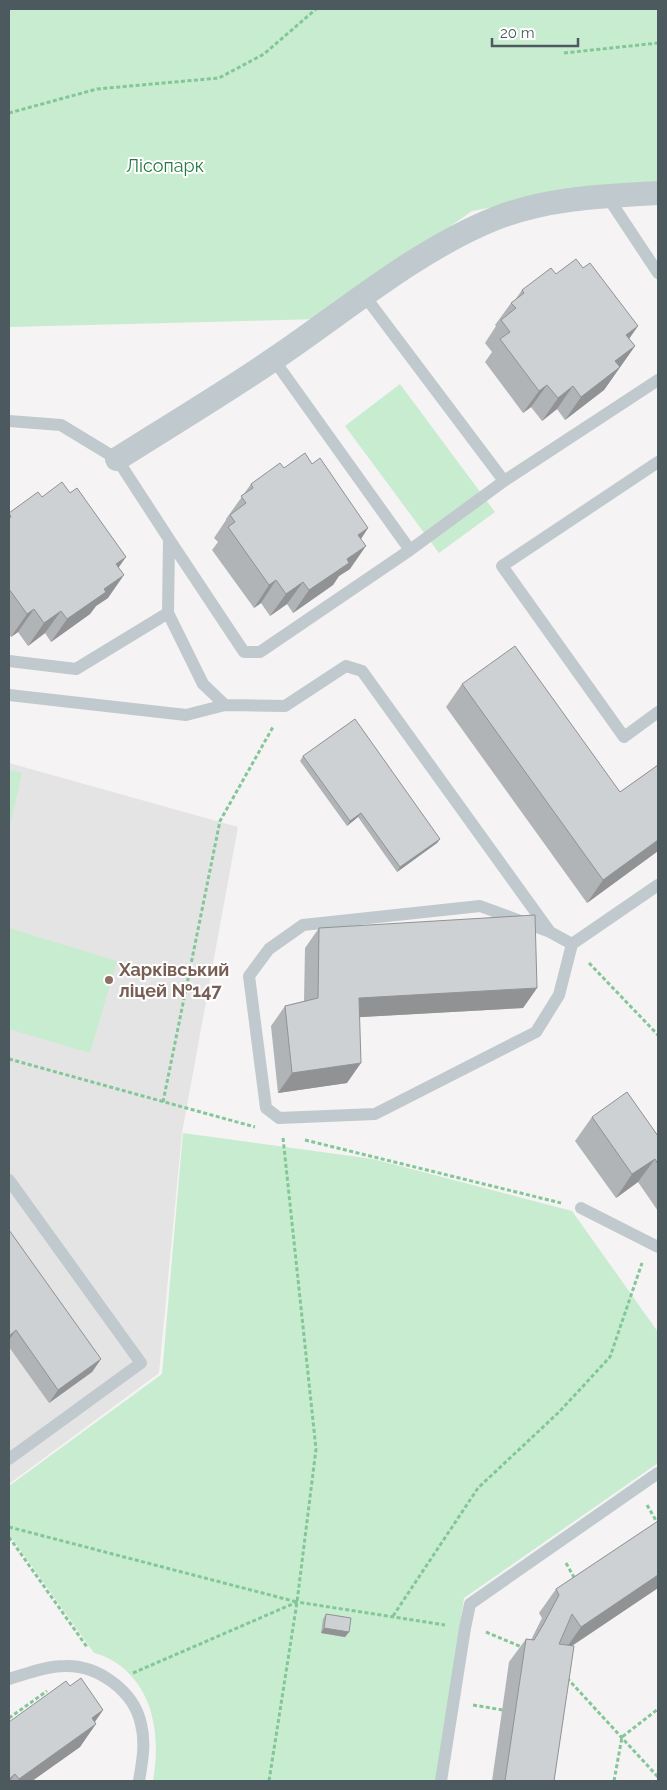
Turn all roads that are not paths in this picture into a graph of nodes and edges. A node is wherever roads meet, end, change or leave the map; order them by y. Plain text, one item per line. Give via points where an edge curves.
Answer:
1 (658, 193) edge
2 (607, 196) junction
3 (658, 274) edge
4 (364, 295) junction
5 (274, 360) junction
6 (658, 380) edge
7 (9, 421) edge
8 (117, 459) junction
9 (658, 462) edge
10 (504, 482) junction
11 (169, 539) junction
12 (410, 550) junction
13 (168, 613) junction
14 (9, 662) edge
15 (9, 695) edge
16 (225, 705) junction
17 (658, 712) edge
18 (658, 885) edge
19 (550, 932) junction
20 (572, 944) junction
21 (9, 1180) edge
22 (581, 1208) road end
23 (654, 1245) edge
24 (9, 1460) edge
25 (658, 1473) edge
26 (9, 1678) edge
27 (139, 1781) edge
28 (441, 1781) edge

1 - 2 street
2 - 3 lane
2 - 4 street via 544,203 495,219 449,240
4 - 5 street
4 - 10 lane
5 - 8 street
5 - 12 lane
6 - 10 lane
7 - 8 lane via 61,425
8 - 11 lane
9 - 17 lane via 502,566 624,737
10 - 12 lane
11 - 12 lane via 244,652 260,652
11 - 13 lane
13 - 14 lane via 76,669
13 - 16 lane via 203,684
15 - 16 lane via 186,714
16 - 19 lane via 284,706 346,666 362,671
18 - 20 lane
19 - 20 lane
19 - 20 lane via 480,906 303,925 269,949 250,976 266,1108 279,1118 375,1114 536,1032 559,995
21 - 24 lane via 142,1363
22 - 23 lane
25 - 28 lane via 470,1604
26 - 27 lane via 51,1667 74,1666 95,1672 112,1682 138,1712 144,1749

